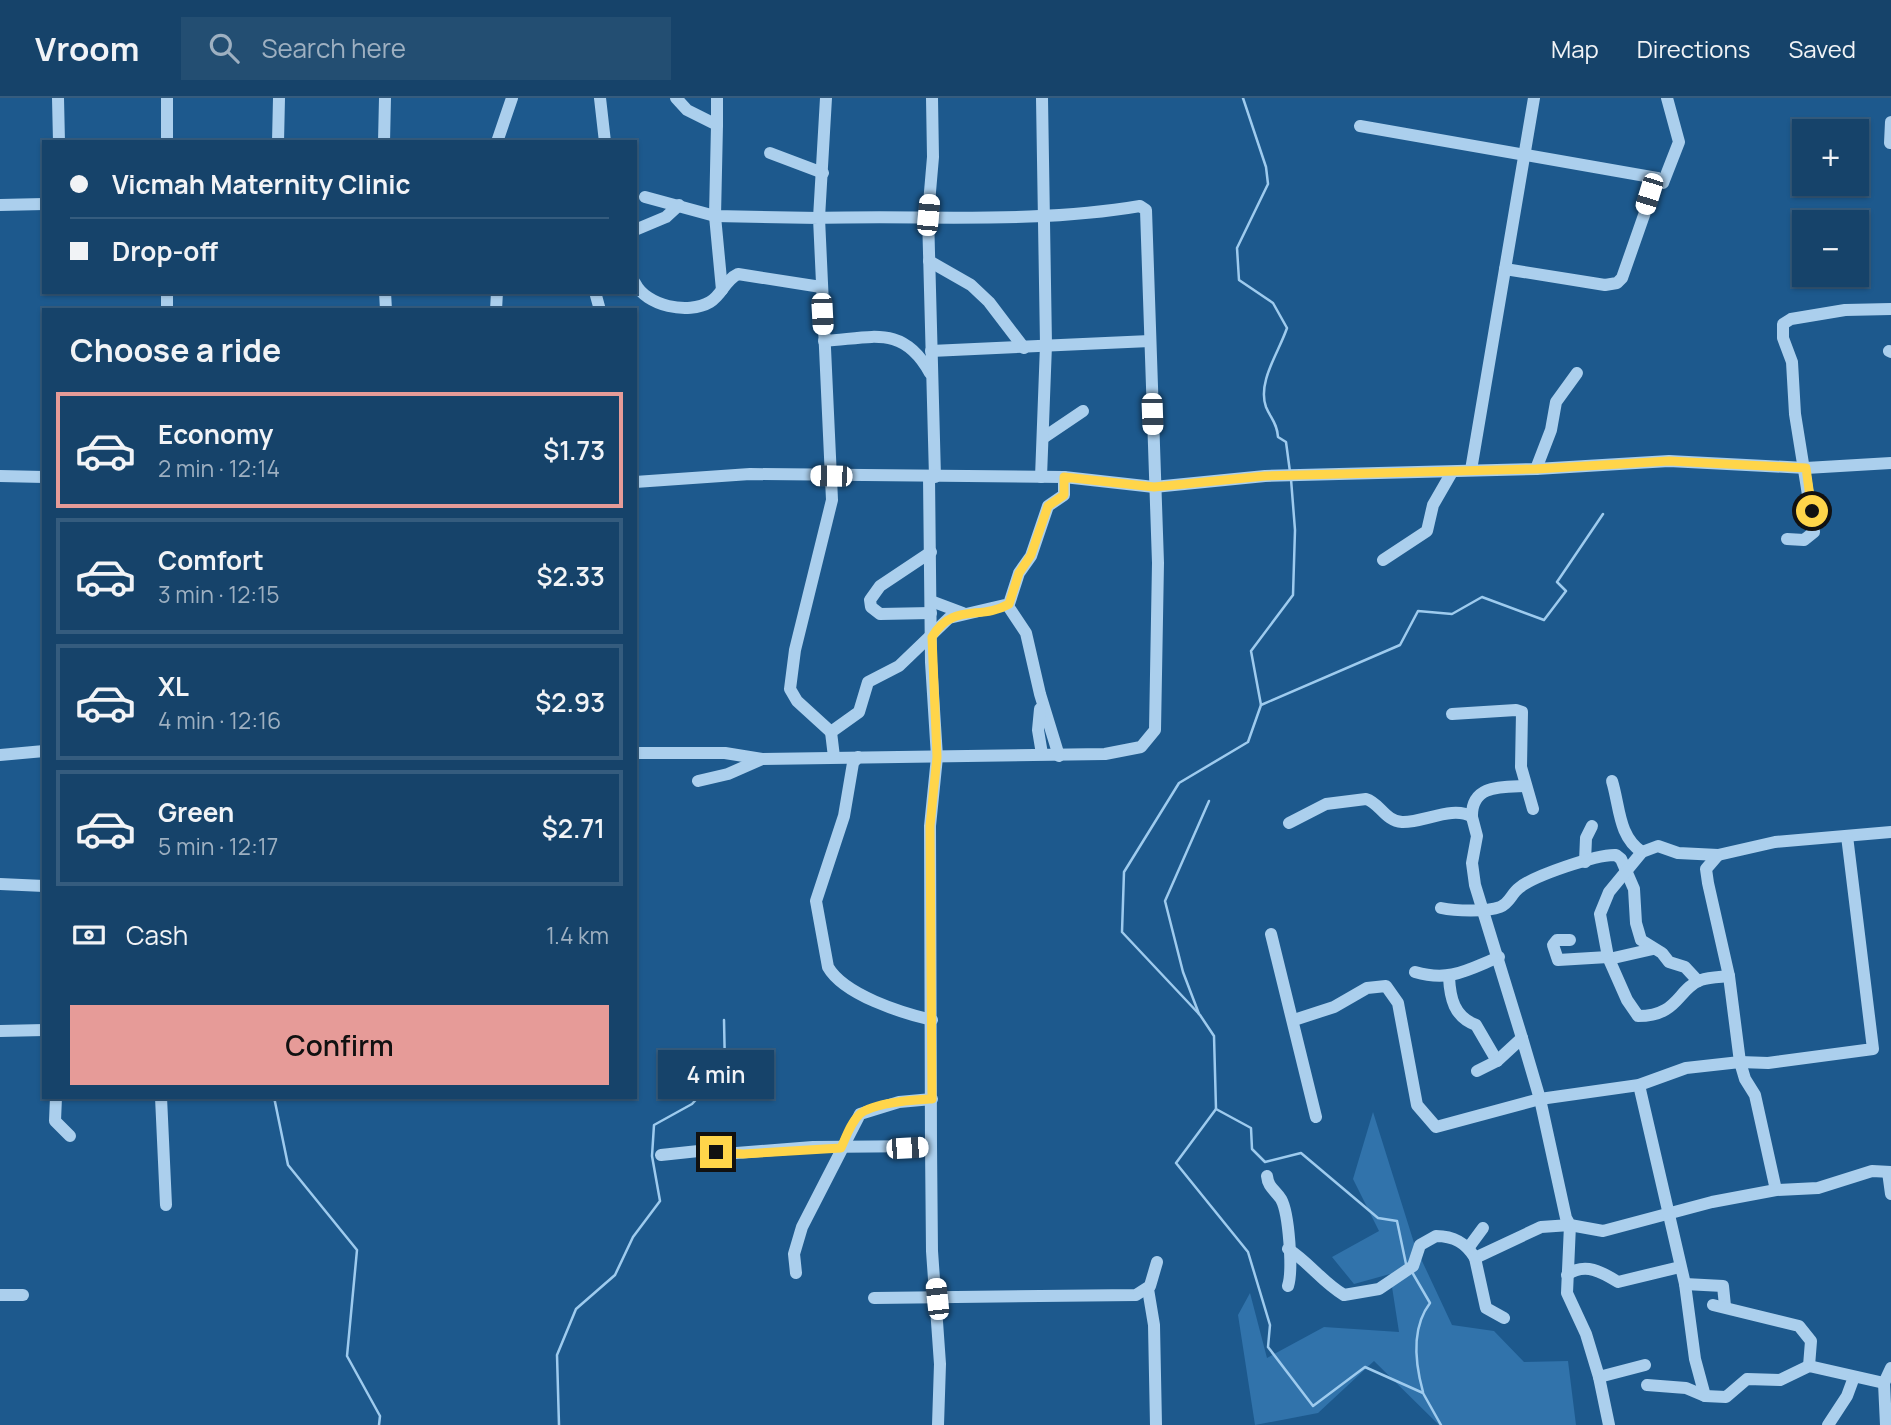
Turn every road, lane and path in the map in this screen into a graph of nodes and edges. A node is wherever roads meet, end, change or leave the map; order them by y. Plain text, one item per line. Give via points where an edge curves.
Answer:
1 (58, 98) edge
2 (167, 98) edge
3 (279, 98) edge
4 (385, 98) edge
5 (512, 98) edge
6 (600, 98) edge
7 (676, 98) edge
8 (718, 98) edge
9 (826, 98) edge
10 (932, 98) edge
11 (1042, 98) edge
12 (1534, 98) edge
13 (1667, 98) edge
14 (1891, 122) edge
15 (717, 125) junction
16 (1360, 126) dead end
17 (59, 140) edge
18 (167, 140) edge
19 (278, 140) edge
20 (384, 140) edge
21 (498, 140) edge
22 (605, 140) edge
23 (1890, 143) edge
24 (770, 153) dead end
25 (1525, 156) junction
26 (822, 173) junction
27 (1657, 178) junction
28 (645, 197) dead end
29 (42, 204) edge
30 (0, 205) edge
31 (679, 205) junction
32 (928, 215) junction
33 (715, 216) junction
34 (1044, 217) junction
35 (819, 218) junction
36 (637, 229) edge
37 (929, 261) junction
38 (1505, 269) junction
39 (821, 287) junction
40 (637, 288) edge
41 (722, 290) junction
42 (1891, 309) edge
43 (824, 341) junction
44 (1150, 341) junction
45 (1046, 345) junction
46 (1024, 348) junction
47 (931, 351) junction
48 (1577, 373) dead end
49 (932, 377) junction
50 (1083, 411) dead end
51 (1042, 438) junction
52 (1891, 463) edge
53 (1806, 468) junction
54 (1536, 469) junction
55 (1471, 470) junction
56 (1452, 472) junction
57 (0, 476) edge
58 (831, 476) junction
59 (42, 477) edge
60 (932, 477) junction
61 (1041, 477) junction
62 (1064, 477) junction
63 (637, 482) edge
64 (1154, 487) junction
65 (1787, 539) dead end
66 (931, 552) junction
67 (1383, 560) dead end
68 (1008, 606) junction
69 (931, 607) junction
70 (967, 613) junction
71 (932, 637) junction
72 (1040, 694) junction
73 (1452, 714) dead end
74 (831, 732) junction
75 (42, 751) edge
76 (637, 753) edge
77 (1042, 754) junction
78 (0, 755) edge
79 (1059, 756) junction
80 (834, 757) junction
81 (858, 757) junction
82 (937, 757) junction
83 (762, 759) junction
84 (698, 781) dead end
85 (1612, 781) dead end
86 (1526, 786) junction
87 (1533, 809) dead end
88 (1472, 817) junction
89 (1289, 824) dead end
90 (1592, 826) dead end
91 (1891, 832) edge
92 (1847, 836) junction
93 (1643, 852) junction
94 (1718, 855) junction
95 (1585, 862) junction
96 (1627, 874) junction
97 (0, 884) edge
98 (42, 886) edge
99 (1483, 907) junction
100 (1441, 908) dead end
101 (1271, 934) dead end
102 (1570, 940) dead end
103 (1653, 950) junction
104 (1499, 957) junction
105 (1609, 958) junction
106 (1415, 972) dead end
107 (1730, 975) junction
108 (1450, 977) junction
109 (1698, 981) junction
110 (932, 1020) junction
111 (1294, 1020) junction
112 (42, 1030) edge
113 (0, 1031) edge
114 (1522, 1038) junction
115 (1497, 1061) junction
116 (1740, 1062) junction
117 (1477, 1071) dead end
118 (1639, 1085) junction
119 (56, 1099) edge
120 (161, 1099) edge
121 (932, 1099) junction
122 (1540, 1099) junction
123 (1316, 1117) dead end
124 (70, 1136) dead end
125 (931, 1146) junction
126 (841, 1148) junction
127 (661, 1154) dead end
128 (1890, 1172) edge
129 (1267, 1176) dead end
130 (1776, 1190) junction
131 (1891, 1194) edge
132 (166, 1205) dead end
133 (1669, 1212) junction
134 (1570, 1225) junction
135 (1483, 1227) dead end
136 (1288, 1249) junction
137 (1472, 1252) junction
138 (1157, 1262) dead end
139 (1681, 1267) junction
140 (796, 1273) dead end
141 (1567, 1275) junction
142 (1685, 1284) junction
143 (1287, 1286) dead end
144 (1148, 1289) junction
145 (0, 1295) edge
146 (23, 1296) dead end
147 (874, 1298) dead end
148 (937, 1299) junction
149 (1504, 1318) dead end
150 (1645, 1365) dead end
151 (1809, 1366) junction
152 (1891, 1368) edge
153 (1599, 1377) junction
154 (1854, 1377) junction
155 (1884, 1383) junction
156 (1647, 1385) dead end
157 (1705, 1396) junction
158 (938, 1425) edge
159 (1156, 1425) edge
160 (1609, 1425) edge
161 (1828, 1425) edge
162 (1886, 1425) edge

1 - 17 street
2 - 18 street
3 - 19 street
4 - 20 street
5 - 21 street
6 - 22 street
7 - 15 street via 687,110
8 - 15 street
9 - 26 street
10 - 32 street
11 - 34 street
12 - 25 street
13 - 27 street via 1679,142 1663,183
14 - 23 street
15 - 33 street
16 - 25 street
24 - 26 street
25 - 27 street
25 - 38 street
26 - 35 street
27 - 38 street via 1626,271 1617,283
28 - 31 street
29 - 30 street
31 - 33 street
31 - 36 street via 666,217
32 - 34 street
32 - 35 street
32 - 37 street
33 - 35 street
33 - 41 street
34 - 44 street via 1140,206 1146,210
34 - 45 street
35 - 39 street
37 - 46 street via 971,285
37 - 47 street
38 - 55 street
39 - 41 street via 741,274
39 - 43 street
40 - 41 street via 652,300 688,309 706,304
42 - 53 street via 1845,310 1783,324
43 - 49 street via 893,338 912,346
43 - 58 street
44 - 45 street
44 - 64 street
45 - 46 street
45 - 51 street
46 - 47 street
47 - 49 street
48 - 54 street via 1556,402
49 - 60 street
50 - 51 street
51 - 61 street
52 - 53 street
53 - 54 street via 1669,461
53 - 65 street via 1814,532 1804,540
54 - 55 street
55 - 56 street
56 - 64 street via 1301,474
56 - 67 street via 1433,505 1427,531
57 - 59 street
58 - 60 street
58 - 63 street via 750,474
58 - 74 street via 830,513 795,650 790,689 797,702
60 - 61 street
60 - 66 street
61 - 62 street
62 - 64 street
62 - 68 street via 1063,498 1048,506
64 - 79 street via 1158,563 1154,730 1147,743 1132,750
66 - 69 street
66 - 69 street via 880,586 870,600 880,614
68 - 70 street
68 - 72 street via 1026,633
69 - 70 street
69 - 71 street
70 - 71 street via 947,620
71 - 74 street via 899,666 868,682 859,712
71 - 82 street
72 - 77 street
72 - 79 street
73 - 86 street via 1520,711
74 - 80 street
75 - 78 street
76 - 83 street via 725,753
77 - 79 street
77 - 82 street
80 - 81 street
80 - 83 street
81 - 82 street
81 - 110 street via 816,901 828,967 866,997
82 - 110 street via 930,826
83 - 84 street
85 - 93 street via 1629,843
86 - 87 street
86 - 88 street via 1482,792 1473,803
88 - 89 street via 1459,813 1395,821 1366,799 1326,804
88 - 99 street via 1477,836 1472,863
90 - 95 street via 1586,838
91 - 92 street
92 - 94 street via 1775,842
92 - 116 street via 1872,1049 1768,1063
93 - 94 street via 1658,846 1678,853
93 - 96 street
94 - 107 street via 1706,869
95 - 96 street via 1616,855
95 - 99 street via 1549,872 1519,888 1496,909
96 - 103 street via 1636,898 1637,932
96 - 105 street via 1609,892 1600,914
97 - 98 street
99 - 100 street via 1465,911
99 - 104 street
101 - 111 street
102 - 105 street via 1553,944 1558,960
103 - 105 street
103 - 109 street via 1685,967
104 - 108 street
104 - 114 street
105 - 109 street via 1638,1016 1673,1006
106 - 108 street
107 - 109 street
107 - 116 street
108 - 115 street via 1454,1006 1466,1021 1476,1025
110 - 121 street
111 - 122 street via 1334,1007 1367,988 1386,986 1398,1003 1418,1105 1436,1127
111 - 123 street
112 - 113 street
114 - 115 street
114 - 122 street
115 - 117 street
116 - 118 street via 1686,1068
116 - 130 street via 1755,1095
118 - 122 street
118 - 133 street
119 - 124 street via 55,1121
120 - 132 street
121 - 125 street
121 - 126 street via 865,1111
122 - 134 street
125 - 126 street
125 - 148 street
126 - 127 street
126 - 140 street via 802,1227 794,1254
128 - 130 street via 1872,1171 1818,1188
128 - 131 street
129 - 136 street via 1284,1207
130 - 133 street
133 - 134 street via 1603,1231
133 - 139 street
134 - 137 street via 1541,1227
134 - 141 street
135 - 137 street
136 - 137 street via 1344,1295 1379,1289 1413,1266 1420,1244 1436,1236 1458,1240
136 - 143 street
137 - 149 street via 1486,1308
138 - 144 street
139 - 141 street via 1618,1282 1597,1270 1580,1268
139 - 142 street
141 - 153 street via 1567,1293
142 - 151 street via 1723,1286 1719,1305 1799,1326 1811,1340
142 - 157 street
144 - 148 street via 1136,1295
144 - 159 street via 1154,1325
145 - 146 street
147 - 148 street
148 - 158 street
150 - 153 street
151 - 154 street
151 - 157 street via 1780,1380 1747,1379 1726,1397
152 - 155 street
153 - 160 street
154 - 155 street
154 - 161 street
155 - 162 street
156 - 157 street via 1686,1388

